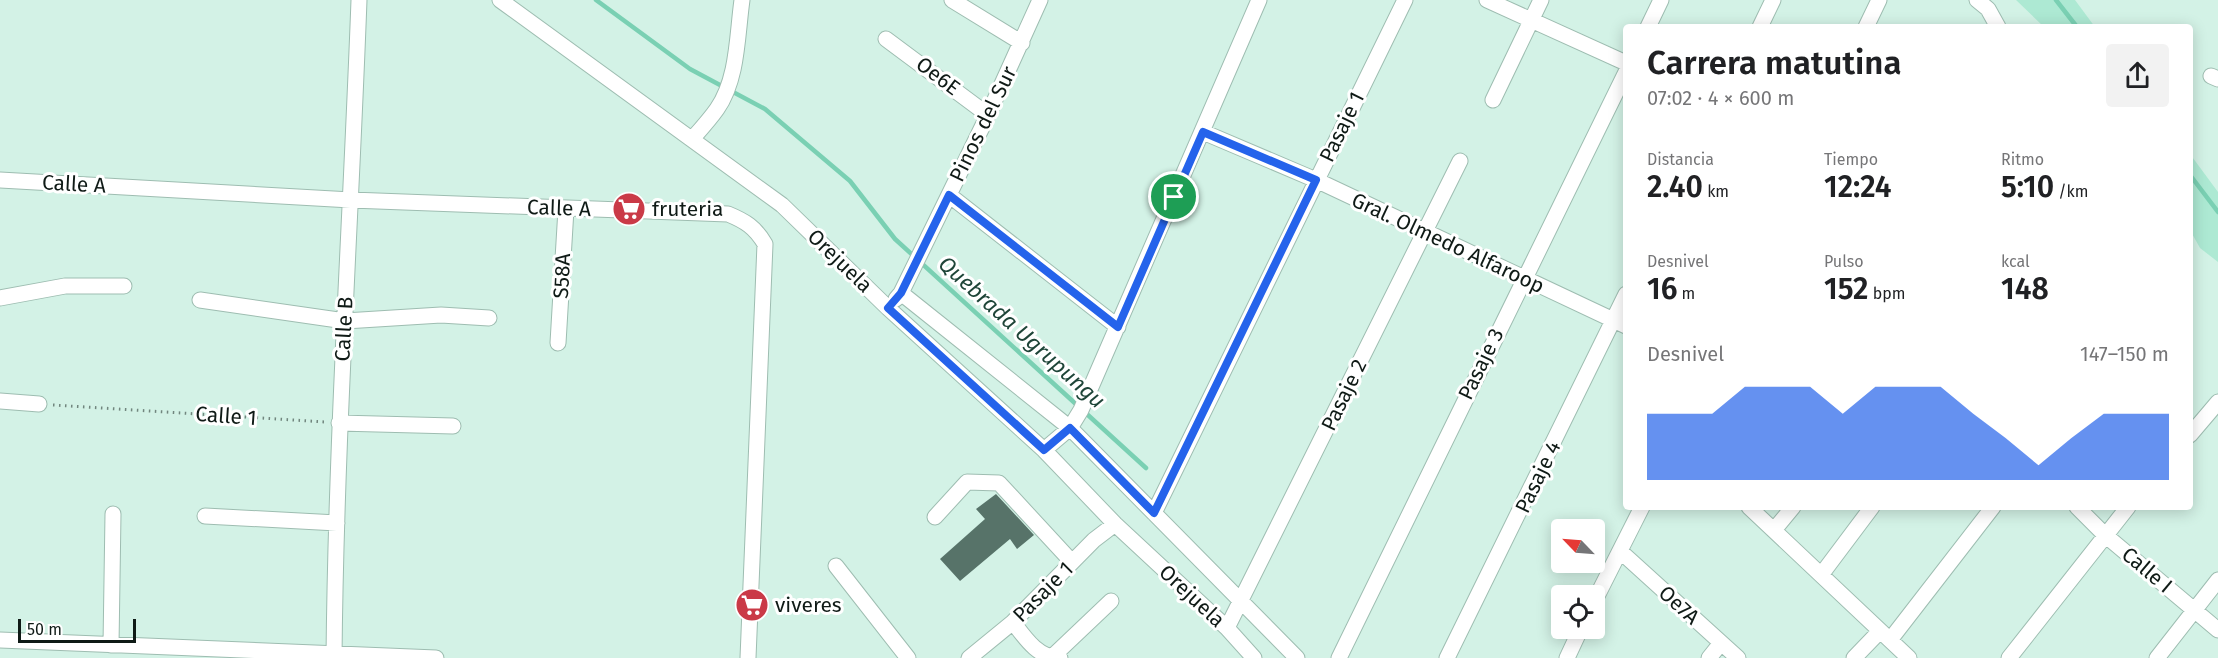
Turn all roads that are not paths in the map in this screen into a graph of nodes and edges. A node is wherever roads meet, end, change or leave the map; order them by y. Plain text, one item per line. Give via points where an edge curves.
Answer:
1 (359, 0) edge
2 (500, 0) edge
3 (742, 0) edge
4 (952, 0) edge
5 (1040, 0) edge
6 (1259, 0) edge
7 (1405, 0) edge
8 (1487, 0) edge
9 (1541, 0) edge
10 (1661, 0) edge
11 (1773, 0) edge
12 (1879, 0) edge
13 (1977, 0) edge
14 (1531, 21) junction
15 (1649, 24) edge
16 (1761, 24) edge
17 (1867, 24) edge
18 (1996, 24) edge
19 (886, 39) dead end
20 (1022, 43) junction
21 (1623, 62) edge
22 (1623, 78) edge
23 (1493, 100) dead end
24 (988, 115) junction
25 (1203, 132) junction
26 (693, 138) junction
27 (1460, 161) dead end
28 (0, 180) edge
29 (1316, 180) junction
30 (949, 195) junction
31 (351, 200) junction
32 (566, 209) junction
33 (1424, 232) junction
34 (1523, 280) junction
35 (124, 286) dead end
36 (901, 293) junction
37 (0, 298) edge
38 (200, 300) dead end
39 (888, 308) junction
40 (489, 318) dead end
41 (345, 321) junction
42 (1620, 323) edge
43 (1118, 327) junction
44 (558, 343) dead end
45 (0, 401) edge
46 (2218, 402) edge
47 (39, 404) road end
48 (339, 423) junction
49 (453, 426) dead end
50 (1070, 428) junction
51 (2193, 431) edge
52 (1044, 450) junction
53 (1640, 510) edge
54 (1752, 510) edge
55 (1791, 510) edge
56 (1870, 510) edge
57 (1990, 510) edge
58 (2080, 510) edge
59 (2126, 510) edge
60 (1154, 513) junction
61 (113, 514) dead end
62 (205, 516) dead end
63 (934, 517) dead end
64 (337, 523) junction
65 (1115, 524) junction
66 (1774, 530) junction
67 (2105, 535) junction
68 (1620, 551) junction
69 (1072, 562) junction
70 (836, 566) dead end
71 (1821, 575) junction
72 (2218, 580) edge
73 (1603, 585) edge
74 (1111, 602) dead end
75 (1241, 603) junction
76 (2195, 610) junction
77 (1012, 622) junction
78 (1227, 628) junction
79 (2218, 630) edge
80 (1885, 635) junction
81 (1576, 639) edge
82 (0, 640) edge
83 (1721, 643) junction
84 (111, 645) junction
85 (334, 657) edge
86 (436, 658) edge
87 (748, 658) edge
88 (908, 658) edge
89 (969, 658) edge
90 (1051, 658) edge
91 (1060, 658) edge
92 (1254, 658) edge
93 (1297, 658) edge
94 (1339, 658) edge
95 (1446, 658) edge
96 (1567, 658) edge
97 (1709, 658) edge
98 (1738, 658) edge
99 (1854, 658) edge
100 (1910, 658) edge
101 (2008, 658) edge
102 (2157, 658) edge

1 - 31 street, Calle B
2 - 26 street, Orejuela
3 - 26 street via 732,76 726,93 718,109
4 - 20 street
5 - 20 street, Pinos del Sur
6 - 25 street
7 - 29 street, Pasaje 1
8 - 14 street
9 - 14 street
10 - 15 street
11 - 16 street
12 - 17 street
13 - 18 street
14 - 21 street
14 - 23 street
19 - 24 street, Oe6E
20 - 24 street, Pinos del Sur
22 - 34 street, Pasaje 3
24 - 30 street, Pinos del Sur
25 - 29 street, Gral. Olmedo Alfaroop
25 - 43 street
26 - 39 street, Orejuela via 782,205
27 - 33 street, Pasaje 2
28 - 31 street, Calle A
29 - 33 street, Gral. Olmedo Alfaroop
29 - 60 street, Pasaje 1
30 - 36 street, Pinos del Sur
30 - 43 street
31 - 32 street, Calle A
31 - 41 street, Calle B
32 - 44 street, S58A
32 - 87 street, Calle A via 728,214 747,222 765,244
33 - 34 street, Gral. Olmedo Alfaroop
33 - 75 street, Pasaje 2
34 - 42 street, Gral. Olmedo Alfaroop
34 - 94 street, Pasaje 3
35 - 37 street via 65,286
36 - 39 street, Pinos del Sur
36 - 50 street
38 - 41 street
39 - 52 street, Orejuela
40 - 41 street via 441,315
41 - 48 street, Calle B
42 - 95 street, Pasaje 4
43 - 50 street
45 - 47 street
46 - 51 street
48 - 49 street
48 - 64 street, Calle B
50 - 52 street
50 - 60 street
52 - 65 street, Orejuela
53 - 68 street
54 - 66 street
55 - 66 street
56 - 71 street
57 - 80 street
58 - 67 street, Calle I
59 - 67 street
60 - 75 street
61 - 84 street
62 - 64 street
63 - 69 street via 967,482 999,483
64 - 85 street, Calle B
65 - 69 street, Pasaje 1
65 - 78 street, Orejuela
66 - 71 street
67 - 76 street, Calle I
67 - 101 street
68 - 73 street
68 - 83 street, Oe7A
69 - 77 street, Pasaje 1
70 - 88 street
71 - 80 street
72 - 76 street
74 - 90 street
75 - 78 street, Pasaje 2
75 - 93 street
76 - 79 street, Calle I
76 - 102 street
77 - 89 street, Pasaje 1
77 - 90 street via 1038,651
78 - 92 street, Orejuela
80 - 99 street
80 - 100 street
81 - 96 street
82 - 84 street
83 - 97 street
83 - 98 street, Oe7A
84 - 85 street
85 - 86 street
90 - 91 street

